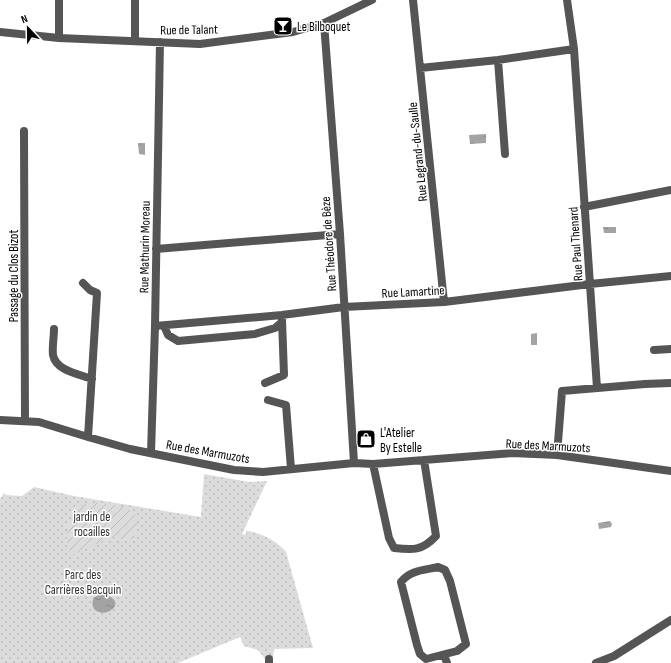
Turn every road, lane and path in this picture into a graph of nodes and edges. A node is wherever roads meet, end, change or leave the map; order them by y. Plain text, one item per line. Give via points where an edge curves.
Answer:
1 (59, 0) edge
2 (135, 0) edge
3 (372, 0) edge
4 (413, 0) edge
5 (567, 0) edge
6 (324, 23) junction
7 (0, 32) edge
8 (59, 38) junction
9 (135, 40) junction
10 (160, 42) junction
11 (574, 49) junction
12 (498, 60) junction
13 (420, 68) junction
14 (24, 130) dead end
15 (505, 154) dead end
16 (671, 190) edge
17 (584, 207) junction
18 (340, 234) junction
19 (156, 249) junction
20 (671, 276) edge
21 (83, 283) dead end
22 (590, 284) junction
23 (444, 302) junction
24 (344, 307) junction
25 (282, 319) junction
26 (155, 326) junction
27 (164, 326) junction
28 (54, 329) dead end
29 (671, 349) edge
30 (654, 350) dead end
31 (92, 380) junction
32 (265, 383) dead end
33 (671, 383) edge
34 (597, 388) junction
35 (268, 400) dead end
36 (0, 420) edge
37 (25, 421) junction
38 (88, 438) junction
39 (151, 453) junction
40 (557, 455) junction
41 (424, 460) junction
42 (354, 464) junction
43 (373, 464) junction
44 (291, 469) junction
45 (671, 471) edge
46 (671, 620) edge
47 (444, 654) junction
48 (447, 663) edge
49 (596, 663) edge

1 - 8 street
2 - 9 street
3 - 6 street, Rue de Talant
4 - 13 street, Rue Legrand-du-Saulle
5 - 11 street, Rue Paul Thenard
6 - 10 street, Rue de Talant via 293,32 200,44
6 - 18 street, Rue Théodore de Bèze
7 - 8 street, Rue de Talant
8 - 9 street, Rue de Talant
9 - 10 street, Rue de Talant
10 - 19 street, Rue Mathurin Moreau
11 - 12 street
11 - 17 street, Rue Paul Thenard
12 - 13 street
12 - 15 street
13 - 23 street, Rue Legrand-du-Saulle
14 - 37 street, Passage du Clos Bizot
16 - 17 street
17 - 22 street, Rue Paul Thenard
18 - 19 street
18 - 24 street, Rue Théodore de Bèze
19 - 26 street, Rue Mathurin Moreau
20 - 22 street, Rue Lamartine
21 - 31 street via 97,293
22 - 23 street, Rue Lamartine
22 - 34 street, Rue Paul Thenard
23 - 24 street, Rue Lamartine
24 - 25 street, Rue Lamartine
24 - 42 street, Rue Théodore de Bèze
25 - 27 street, Rue Lamartine
25 - 27 street via 275,328 255,334 178,340 168,335
25 - 32 street via 284,375
26 - 27 street, Rue Lamartine
26 - 39 street, Rue Mathurin Moreau
28 - 31 street via 53,355 58,364 67,371
29 - 30 street
31 - 38 street
33 - 34 street
34 - 40 street via 562,391
35 - 44 street via 286,406
36 - 37 street, Rue des Marmuzots
37 - 38 street, Rue des Marmuzots via 39,422
38 - 39 street, Rue des Marmuzots
39 - 44 street, Rue des Marmuzots via 234,470 263,472
40 - 41 street, Rue des Marmuzots via 508,454
40 - 45 street, Rue des Marmuzots
41 - 43 street, Rue des Marmuzots
41 - 43 street via 436,536 430,543 412,550 394,548 389,538
42 - 43 street, Rue des Marmuzots
42 - 44 street, Rue des Marmuzots
46 - 49 street via 614,656
47 - 47 street via 457,651 466,644 450,581 445,570 438,567 418,571 400,582 420,654 426,659
47 - 48 street

